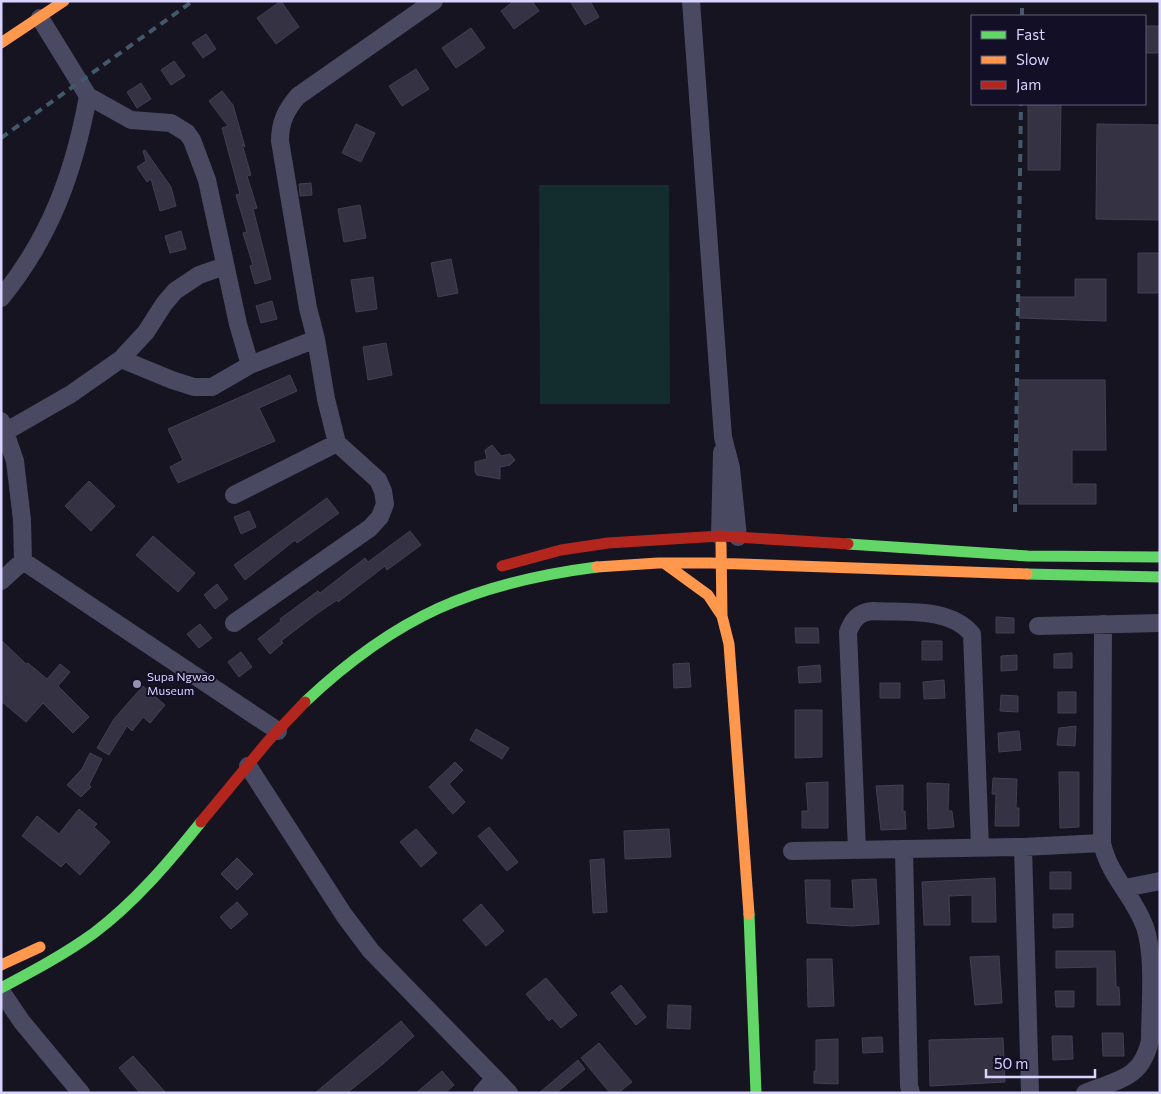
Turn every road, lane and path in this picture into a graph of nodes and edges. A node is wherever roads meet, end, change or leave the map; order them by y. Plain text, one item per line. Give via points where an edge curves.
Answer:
1 (64, 1) edge
2 (434, 1) edge
3 (691, 1) edge
4 (40, 18) junction
5 (1, 43) edge
6 (88, 96) junction
7 (225, 266) junction
8 (1, 298) edge
9 (316, 339) junction
10 (121, 359) junction
11 (250, 365) junction
12 (3, 426) edge
13 (724, 437) junction
14 (337, 443) junction
15 (234, 495) dead end
16 (720, 536) junction
17 (738, 550) junction
18 (1160, 557) edge
19 (23, 561) junction
20 (721, 562) junction
21 (664, 563) junction
22 (494, 569) dead end
23 (1160, 577) edge
24 (738, 580) dead end
25 (1, 581) edge
26 (722, 616) junction
27 (735, 620) dead end
28 (234, 623) dead end
29 (1160, 623) edge
30 (1103, 624) junction
31 (1038, 626) dead end
32 (729, 644) junction
33 (267, 725) junction
34 (248, 766) junction
35 (1102, 843) junction
36 (980, 848) junction
37 (1023, 848) junction
38 (857, 850) junction
39 (904, 850) junction
40 (792, 851) dead end
41 (1160, 881) edge
42 (1125, 888) junction
43 (53, 940) dead end
44 (1, 966) edge
45 (1, 990) edge
46 (495, 1078) junction
47 (81, 1093) edge
48 (482, 1093) edge
49 (508, 1093) edge
50 (756, 1093) edge
51 (911, 1093) edge
52 (1030, 1093) edge
53 (1085, 1093) edge

1 - 4 main road
2 - 9 street via 298,96 284,116 280,141
3 - 13 street
4 - 5 main road
4 - 6 street
6 - 7 street via 131,120 162,121 187,133 207,180
6 - 8 street via 81,133 51,223 24,270
7 - 10 street via 199,275 175,291 146,332
7 - 11 street
9 - 11 street
9 - 14 street
10 - 11 street via 194,387 212,386
10 - 12 street via 72,394
12 - 19 street via 15,461
13 - 16 street via 720,474
13 - 17 street via 732,468
14 - 15 street
14 - 28 street via 378,480 385,504 380,517 370,528
16 - 17 main road
16 - 20 main road
16 - 22 main road via 608,543 561,550
17 - 18 main road
17 - 20 main road
17 - 23 main road via 1008,575
17 - 24 main road
19 - 25 street
19 - 33 street
20 - 21 main road
20 - 26 main road
21 - 26 main road via 708,595
21 - 33 main road via 553,572 450,602 412,621 361,654 318,690
26 - 32 main road
27 - 32 main road
29 - 30 street
30 - 31 street
30 - 35 street
32 - 50 main road via 749,913
33 - 34 main road
34 - 45 main road via 123,909 73,949
34 - 46 street via 344,915 371,951
35 - 37 street
35 - 42 street via 1111,871
36 - 37 street
36 - 38 street via 972,634 964,625 944,616 873,611 858,616 848,632
36 - 39 street
37 - 52 street
38 - 39 street
38 - 40 street
39 - 51 street
41 - 42 street
42 - 53 street via 1145,926 1150,946 1150,1041 1147,1056 1133,1073
43 - 44 main road
45 - 47 street via 22,1022
46 - 48 street
46 - 49 street

